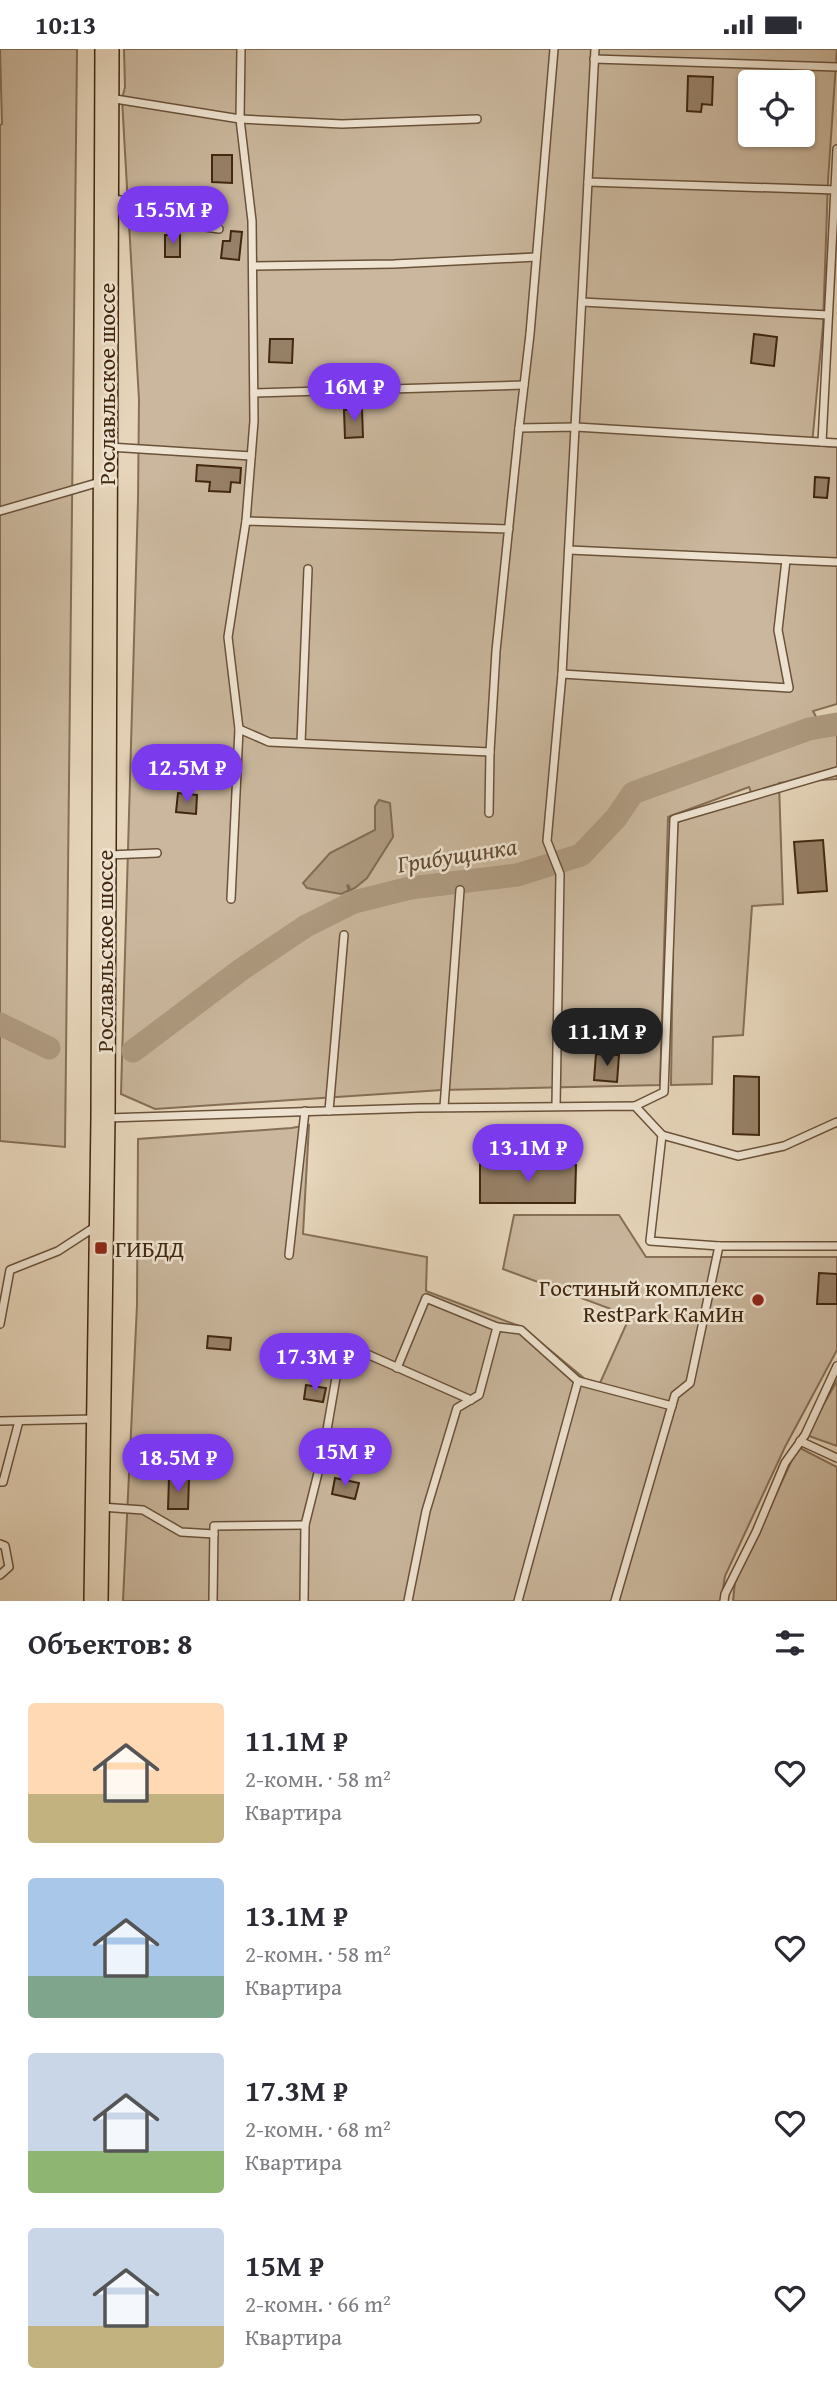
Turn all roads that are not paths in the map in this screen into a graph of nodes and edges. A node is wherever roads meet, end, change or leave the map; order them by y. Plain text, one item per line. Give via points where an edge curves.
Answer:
1 (107, 49) edge
2 (241, 49) edge
3 (554, 49) edge
4 (595, 49) edge
5 (594, 59) junction
6 (837, 67) edge
7 (107, 97) junction
8 (240, 119) junction
9 (477, 119) dead end
10 (837, 149) edge
11 (588, 182) junction
12 (836, 190) edge
13 (106, 198) junction
14 (219, 229) dead end
15 (536, 257) junction
16 (253, 266) junction
17 (582, 302) junction
18 (828, 315) junction
19 (524, 385) junction
20 (254, 393) junction
21 (576, 427) junction
22 (519, 428) junction
23 (821, 442) junction
24 (837, 443) edge
25 (106, 447) junction
26 (251, 456) junction
27 (105, 481) junction
28 (0, 511) edge
29 (246, 521) junction
30 (509, 529) junction
31 (569, 550) junction
32 (786, 560) junction
33 (837, 562) edge
34 (308, 569) dead end
35 (562, 674) junction
36 (239, 729) junction
37 (301, 743) junction
38 (491, 752) junction
39 (837, 771) edge
40 (489, 813) dead end
41 (157, 853) dead end
42 (104, 855) junction
43 (460, 890) dead end
44 (231, 899) dead end
45 (344, 935) dead end
46 (635, 1106) junction
47 (444, 1107) junction
48 (556, 1107) junction
49 (305, 1111) junction
50 (329, 1111) junction
51 (103, 1118) junction
52 (837, 1122) edge
53 (662, 1135) junction
54 (102, 1223) junction
55 (719, 1246) junction
56 (837, 1246) edge
57 (289, 1255) dead end
58 (0, 1324) edge
59 (497, 1327) junction
60 (837, 1366) edge
61 (397, 1368) junction
62 (578, 1381) junction
63 (471, 1400) junction
64 (672, 1406) junction
65 (99, 1419) junction
66 (0, 1421) edge
67 (19, 1421) junction
68 (800, 1441) junction
69 (837, 1458) edge
70 (0, 1482) edge
71 (97, 1507) junction
72 (305, 1525) junction
73 (214, 1534) junction
74 (0, 1544) edge
75 (0, 1575) edge
76 (96, 1601) edge
77 (214, 1601) edge
78 (304, 1601) edge
79 (408, 1601) edge
80 (518, 1601) edge
81 (615, 1601) edge
82 (724, 1601) edge

1 - 7 main road, Рославльское шоссе
2 - 8 lane
3 - 15 lane
4 - 5 lane
5 - 6 lane
5 - 11 lane
7 - 8 lane
7 - 13 main road, Рославльское шоссе
8 - 9 lane via 342,124
8 - 16 lane via 253,221
10 - 12 lane
11 - 12 lane
11 - 17 lane
12 - 18 lane
13 - 14 lane via 139,202 191,225
13 - 25 main road, Рославльское шоссе
15 - 16 lane
15 - 19 lane
16 - 20 lane
17 - 18 lane
17 - 21 lane
18 - 23 lane
19 - 20 lane
19 - 22 lane
20 - 26 lane
21 - 22 lane
21 - 23 lane
21 - 31 lane
22 - 30 lane
23 - 24 lane
25 - 26 lane
25 - 27 main road, Рославльское шоссе
26 - 29 lane
27 - 28 lane
27 - 42 main road, Рославльское шоссе
29 - 30 lane
29 - 36 lane via 228,637
30 - 38 lane
31 - 32 lane
31 - 35 lane
32 - 33 lane
32 - 35 lane via 778,631 789,688
34 - 37 lane
35 - 48 lane via 547,841 560,874
36 - 37 lane via 269,742
36 - 44 lane
37 - 38 lane
38 - 40 lane
39 - 46 lane via 674,819 664,1092
41 - 42 lane
42 - 51 main road, Рославльское шоссе
43 - 47 lane
45 - 50 lane
46 - 48 lane
46 - 53 lane
47 - 48 lane
47 - 50 lane
49 - 50 lane
49 - 51 lane
49 - 57 lane
51 - 54 main road, Рославльское шоссе
52 - 53 lane via 784,1146 738,1156
53 - 55 lane via 650,1241
54 - 58 lane via 58,1251 10,1270
54 - 65 main road, Рославльское шоссе
55 - 56 lane
55 - 64 lane via 690,1383 675,1395
59 - 61 lane via 426,1298
59 - 62 lane via 521,1330
59 - 63 lane via 479,1395
60 - 68 lane
61 - 63 lane
61 - 72 lane via 342,1343
62 - 64 lane
62 - 80 lane
63 - 79 lane via 457,1408 426,1511
64 - 81 lane
65 - 67 lane
65 - 71 main road, Рославльское шоссе
66 - 67 lane
67 - 70 lane via 4,1482
68 - 69 lane
68 - 82 lane via 785,1463
71 - 73 lane via 144,1510 181,1531
71 - 76 main road, Рославльское шоссе
72 - 73 lane via 214,1526
72 - 78 lane
73 - 77 lane
74 - 75 lane via 5,1546 9,1567

